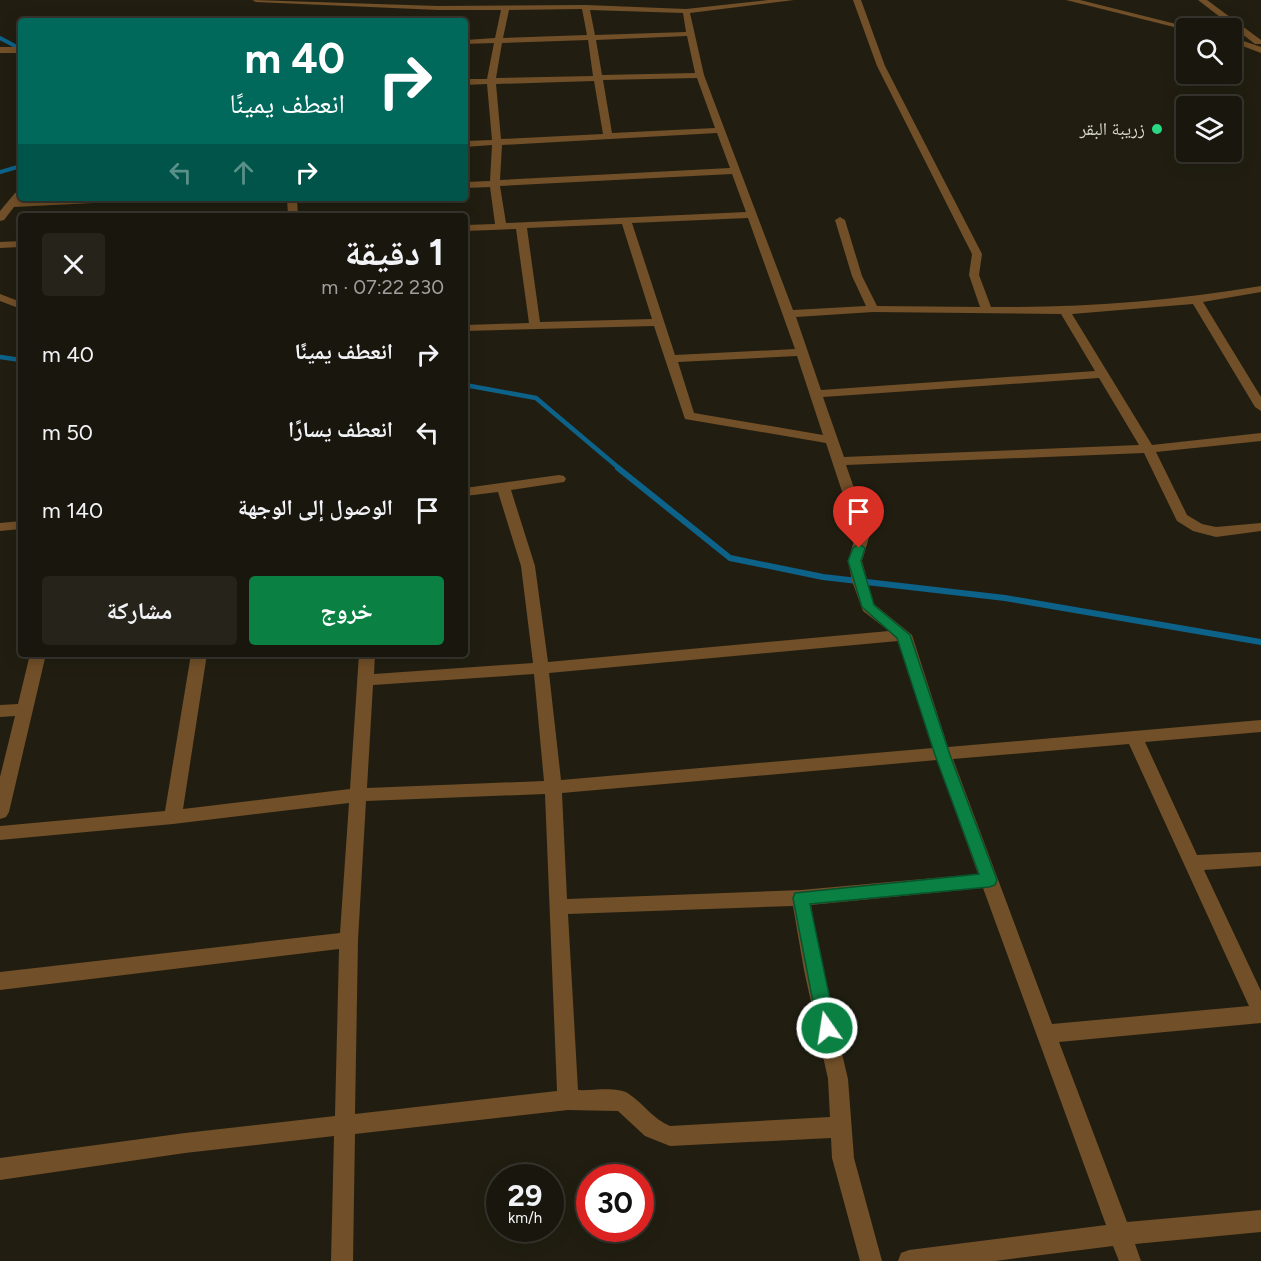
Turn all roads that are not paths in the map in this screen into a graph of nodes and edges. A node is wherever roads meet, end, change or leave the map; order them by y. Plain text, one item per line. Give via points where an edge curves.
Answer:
1 (256, 0) edge
2 (790, 0) edge
3 (857, 0) edge
4 (1070, 0) edge
5 (1202, 0) edge
6 (586, 7) junction
7 (505, 8) junction
8 (686, 11) junction
9 (1176, 25) edge
10 (1257, 27) dead end
11 (689, 34) junction
12 (1249, 34) junction
13 (591, 39) junction
14 (1242, 40) edge
15 (468, 42) edge
16 (496, 42) junction
17 (1260, 45) edge
18 (0, 50) edge
19 (18, 50) edge
20 (700, 75) junction
21 (598, 79) junction
22 (491, 81) junction
23 (468, 82) edge
24 (720, 130) junction
25 (608, 136) junction
26 (496, 142) junction
27 (468, 144) edge
28 (734, 171) junction
29 (495, 184) junction
30 (468, 185) edge
31 (18, 198) edge
32 (74, 201) edge
33 (14, 204) junction
34 (750, 215) junction
35 (0, 218) edge
36 (626, 220) junction
37 (840, 220) dead end
38 (521, 225) junction
39 (501, 226) junction
40 (468, 228) edge
41 (0, 244) edge
42 (18, 244) edge
43 (1261, 289) edge
44 (0, 297) edge
45 (1196, 300) junction
46 (18, 305) edge
47 (986, 308) junction
48 (873, 309) junction
49 (1065, 311) junction
50 (789, 314) junction
51 (658, 322) junction
52 (535, 324) junction
53 (468, 328) edge
54 (800, 352) junction
55 (669, 359) junction
56 (1103, 374) junction
57 (814, 394) junction
58 (1261, 407) edge
59 (1261, 437) edge
60 (831, 440) junction
61 (1148, 449) junction
62 (839, 461) junction
63 (559, 479) dead end
64 (503, 487) junction
65 (468, 492) edge
66 (18, 525) edge
67 (0, 527) edge
68 (1261, 527) edge
69 (903, 635) junction
70 (37, 657) edge
71 (199, 657) edge
72 (368, 657) edge
73 (541, 669) junction
74 (366, 680) junction
75 (25, 710) junction
76 (0, 711) edge
77 (1261, 726) edge
78 (1134, 737) junction
79 (943, 755) junction
80 (553, 787) junction
81 (358, 795) junction
82 (0, 812) edge
83 (173, 817) junction
84 (0, 833) edge
85 (1261, 859) edge
86 (1192, 862) junction
87 (989, 880) junction
88 (801, 898) junction
89 (558, 907) junction
90 (349, 940) junction
91 (0, 981) edge
92 (1261, 1013) edge
93 (1046, 1034) junction
94 (568, 1100) junction
95 (345, 1125) junction
96 (841, 1127) junction
97 (0, 1169) edge
98 (1261, 1221) edge
99 (1120, 1234) junction
100 (342, 1261) edge
101 (872, 1261) edge
102 (909, 1261) edge
103 (1130, 1261) edge

1 - 7 street via 455,11
2 - 8 street
3 - 47 street via 881,66 977,254 974,276
4 - 9 street
5 - 12 street
6 - 7 street
6 - 8 street
6 - 13 street
7 - 16 street
8 - 11 street
10 - 12 street
11 - 13 street
11 - 20 street
12 - 17 street
13 - 16 street
13 - 21 street
14 - 17 street
15 - 16 street
16 - 22 street
18 - 19 street
20 - 21 street
20 - 24 street
21 - 22 street
21 - 25 street
22 - 23 street
22 - 26 street
24 - 25 street
24 - 28 street
25 - 26 street
26 - 27 street
26 - 29 street
28 - 29 street
28 - 34 street
29 - 30 street
29 - 39 street
31 - 33 street
32 - 33 street
33 - 35 street
34 - 36 street
34 - 50 street
36 - 38 street
36 - 51 street
37 - 48 street via 857,276
38 - 39 street
38 - 52 street
39 - 40 street
41 - 42 street
43 - 45 street
44 - 46 street
45 - 49 street
45 - 58 street
47 - 48 street
47 - 49 street
48 - 50 street
49 - 56 street
50 - 54 street
51 - 52 street
51 - 55 street
52 - 53 street
54 - 55 street
54 - 57 street
55 - 60 street via 688,416
56 - 57 street
56 - 61 street
57 - 60 street
59 - 61 street
60 - 62 street
61 - 62 street
61 - 68 street via 1182,518 1198,528 1216,532
62 - 69 street via 863,534 855,561 868,607
63 - 64 street
64 - 65 street
64 - 73 street via 528,566
66 - 67 street
69 - 73 street
69 - 79 street
70 - 75 street
71 - 83 street
72 - 74 street
73 - 74 street
73 - 80 street
74 - 81 street
75 - 76 street
75 - 82 street
77 - 78 street
78 - 79 street
78 - 86 street
79 - 80 street
79 - 87 street
80 - 81 street
80 - 89 street
81 - 83 street
81 - 90 street
83 - 84 street
85 - 86 street
86 - 92 street
87 - 88 street
87 - 93 street
88 - 89 street
88 - 96 street via 838,1079
89 - 94 street
90 - 91 street
90 - 95 street
92 - 93 street
93 - 99 street
94 - 95 street
94 - 96 street via 622,1101 652,1129 670,1137
95 - 97 street
95 - 100 street
96 - 101 street via 845,1169
98 - 99 street
99 - 102 street
99 - 103 street

